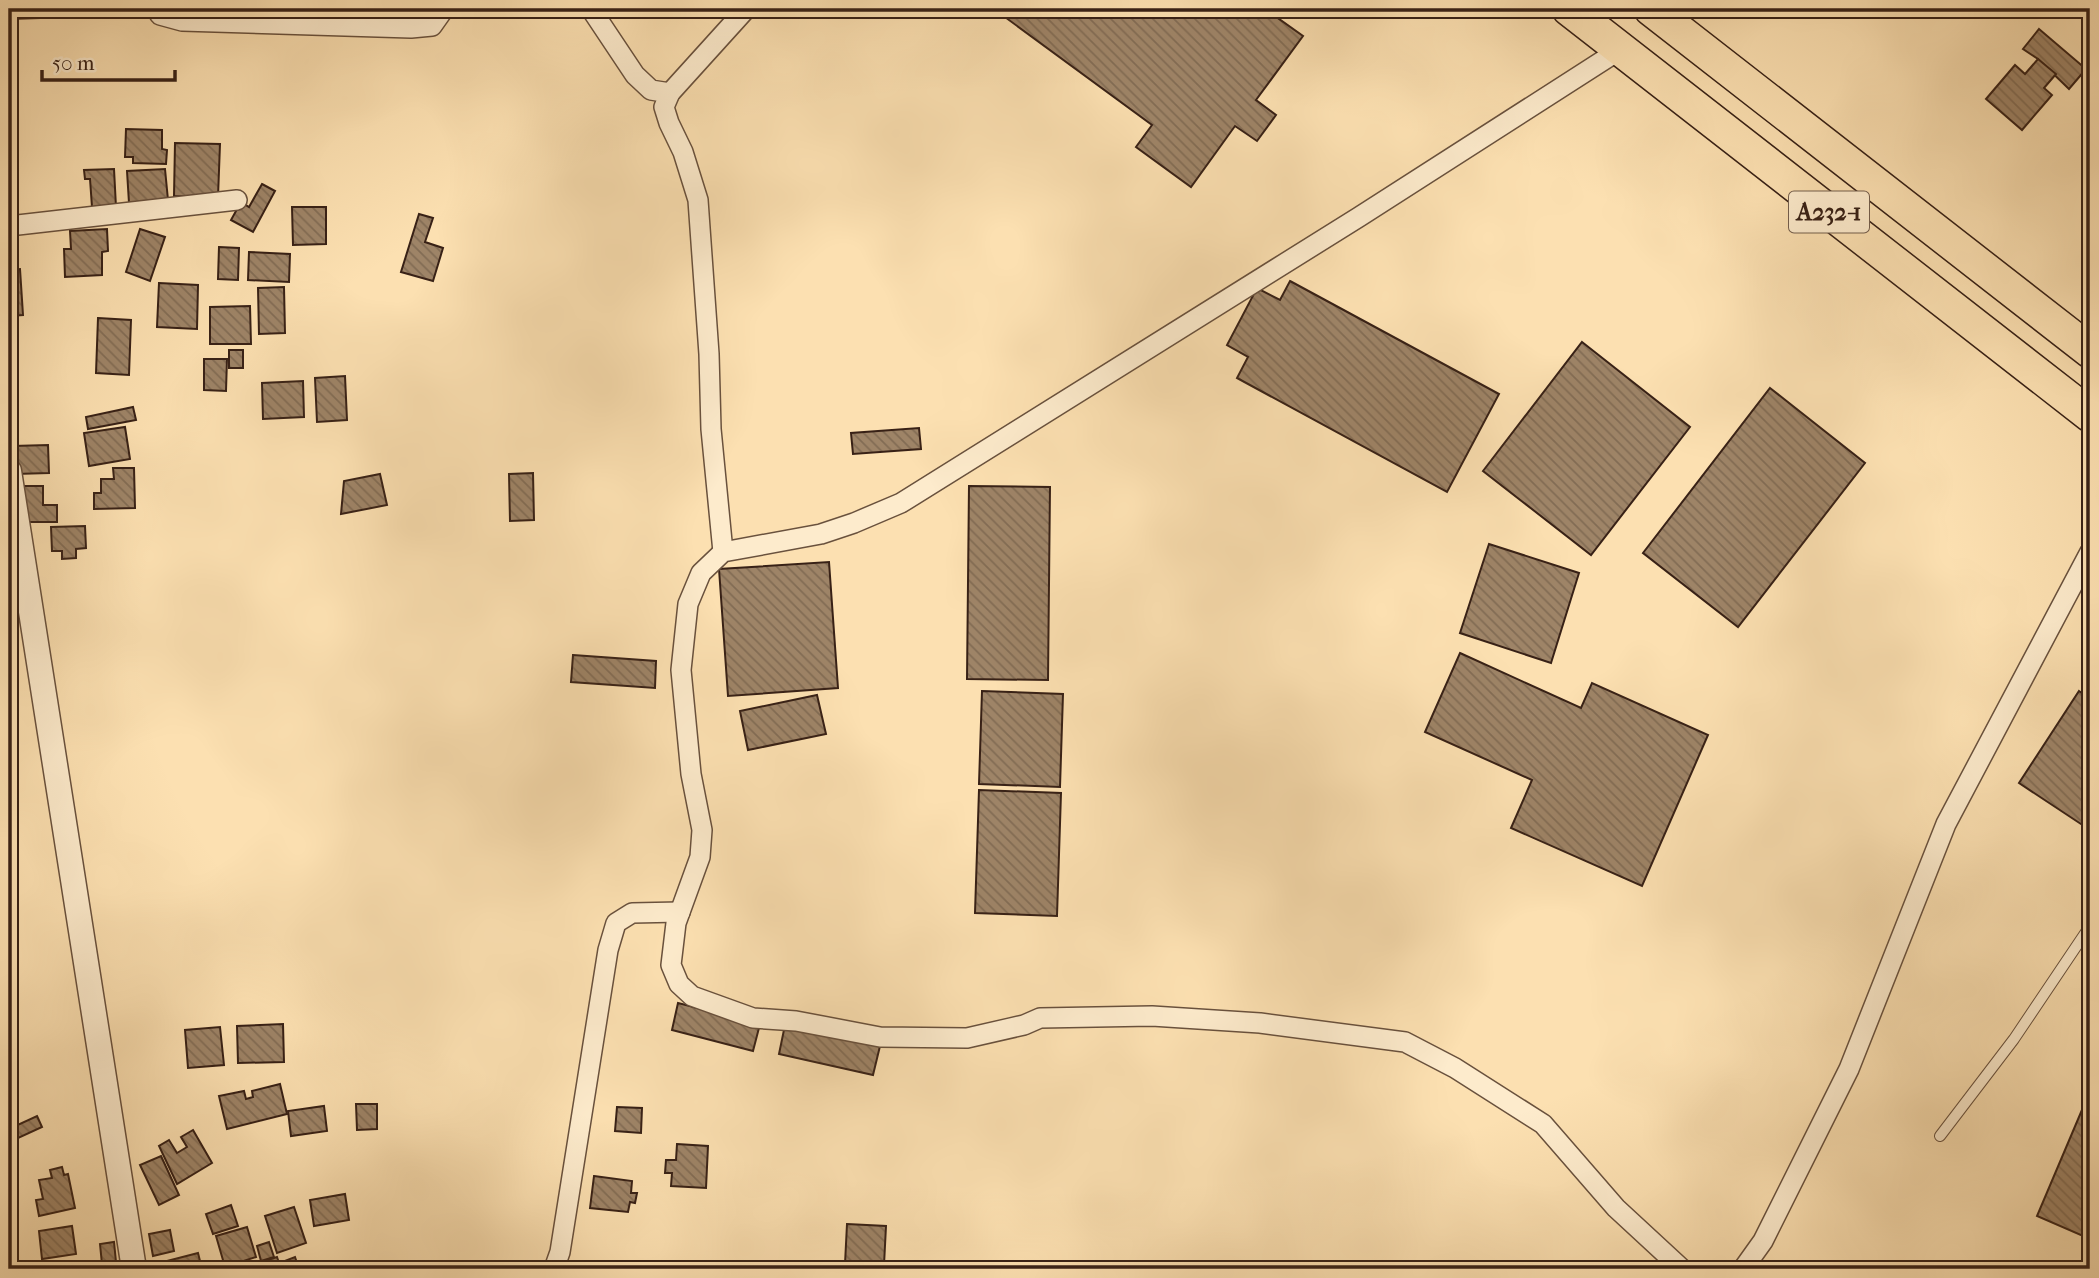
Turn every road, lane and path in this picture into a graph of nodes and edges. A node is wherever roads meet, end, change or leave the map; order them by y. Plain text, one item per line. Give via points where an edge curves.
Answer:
1 (156, 9) edge
2 (444, 9) edge
3 (591, 9) edge
4 (746, 9) edge
5 (1569, 9) edge
6 (1670, 14) edge
7 (1621, 49) junction
8 (670, 93) junction
9 (237, 200) dead end
10 (9, 226) edge
11 (2090, 351) edge
12 (2090, 415) edge
13 (9, 471) edge
14 (723, 552) junction
15 (2090, 552) edge
16 (680, 912) junction
17 (2090, 926) edge
18 (1940, 1136) dead end
19 (135, 1269) edge
20 (554, 1269) edge
21 (1682, 1269) edge
22 (1743, 1269) edge

1 - 2 street via 160,15 182,21 411,28 432,26
3 - 8 street via 635,75 651,89
4 - 8 street
5 - 7 highway, A232-1
6 - 11 highway, A232-1
7 - 12 highway, A232-1
7 - 14 street via 901,503 821,534
8 - 14 street via 664,107 698,200
9 - 10 street
13 - 19 street
14 - 16 street via 701,573 688,604 681,670 691,774 702,830 700,857
15 - 22 street via 1946,824 1849,1069 1763,1241
16 - 20 street via 632,913 616,923
16 - 21 street via 671,965 679,984 692,996 753,1018 880,1037 929,1039 967,1038 1040,1018 1152,1016 1260,1023 1405,1042 1543,1124 1616,1208
17 - 18 lane via 2014,1039

